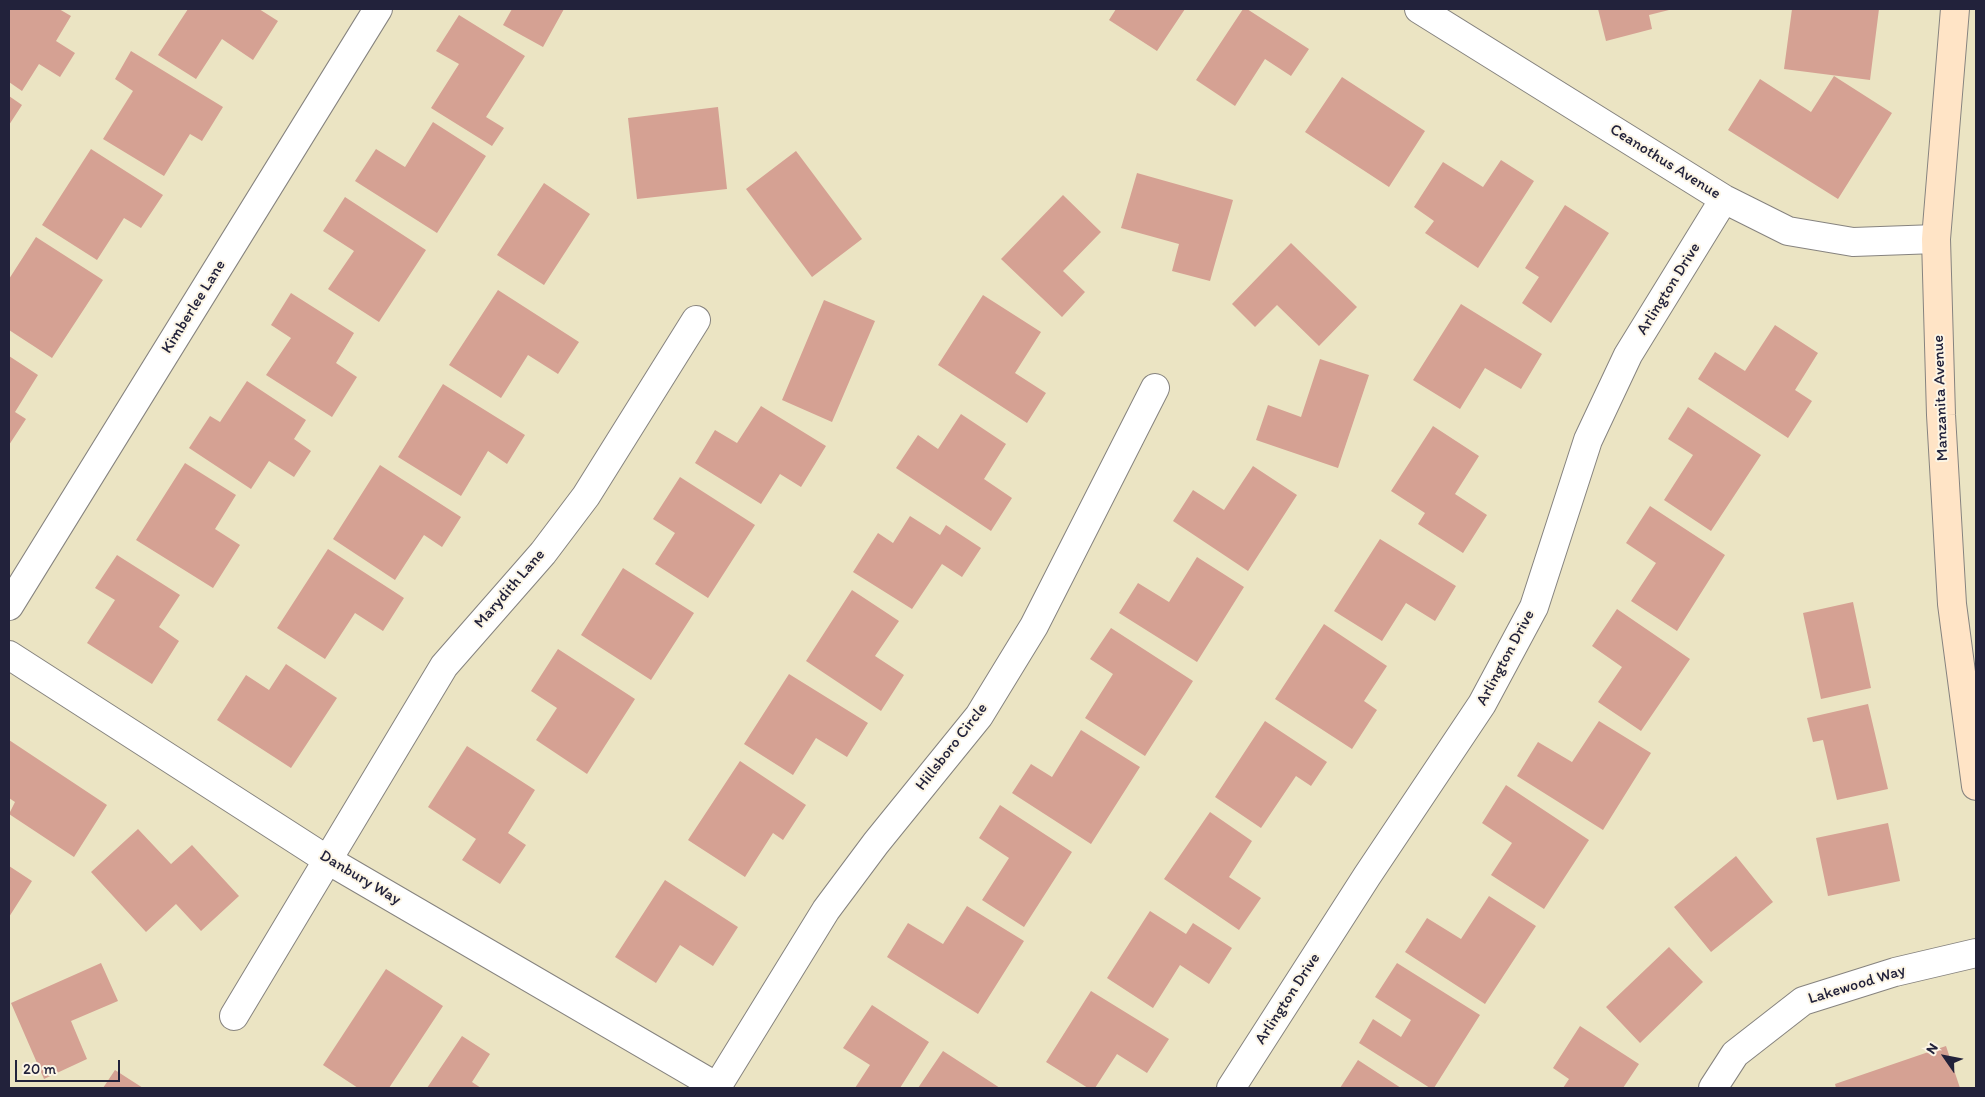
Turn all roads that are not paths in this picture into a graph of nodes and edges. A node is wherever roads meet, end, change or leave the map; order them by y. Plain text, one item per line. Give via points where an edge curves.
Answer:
1 (378, 9) edge
2 (1419, 9) edge
3 (1955, 9) edge
4 (1724, 199) junction
5 (1936, 239) junction
6 (696, 320) dead end
7 (1155, 388) dead end
8 (9, 606) edge
9 (9, 655) edge
10 (1976, 786) edge
11 (326, 859) junction
12 (1976, 953) edge
13 (234, 1016) dead end
14 (718, 1088) edge
15 (1231, 1088) edge
16 (1713, 1088) edge

1 - 8 street, Kimberlee Lane
2 - 4 street, Ceanothus Avenue
3 - 5 street, Manzanita Avenue
4 - 5 street, Ceanothus Avenue via 1788,231 1853,242
4 - 15 street, Arlington Drive via 1628,354 1588,440 1534,608 1482,704
5 - 10 street, Manzanita Avenue via 1941,415 1952,604
6 - 11 street, Marydith Lane via 586,496 543,553 444,666
7 - 14 street, Hillsboro Circle via 1034,626 979,716 876,842 826,910
9 - 11 street, Danbury Way
11 - 13 street, Marydith Lane
11 - 14 street, Danbury Way
12 - 16 street, Lakewood Way via 1895,972 1804,1001 1735,1054

